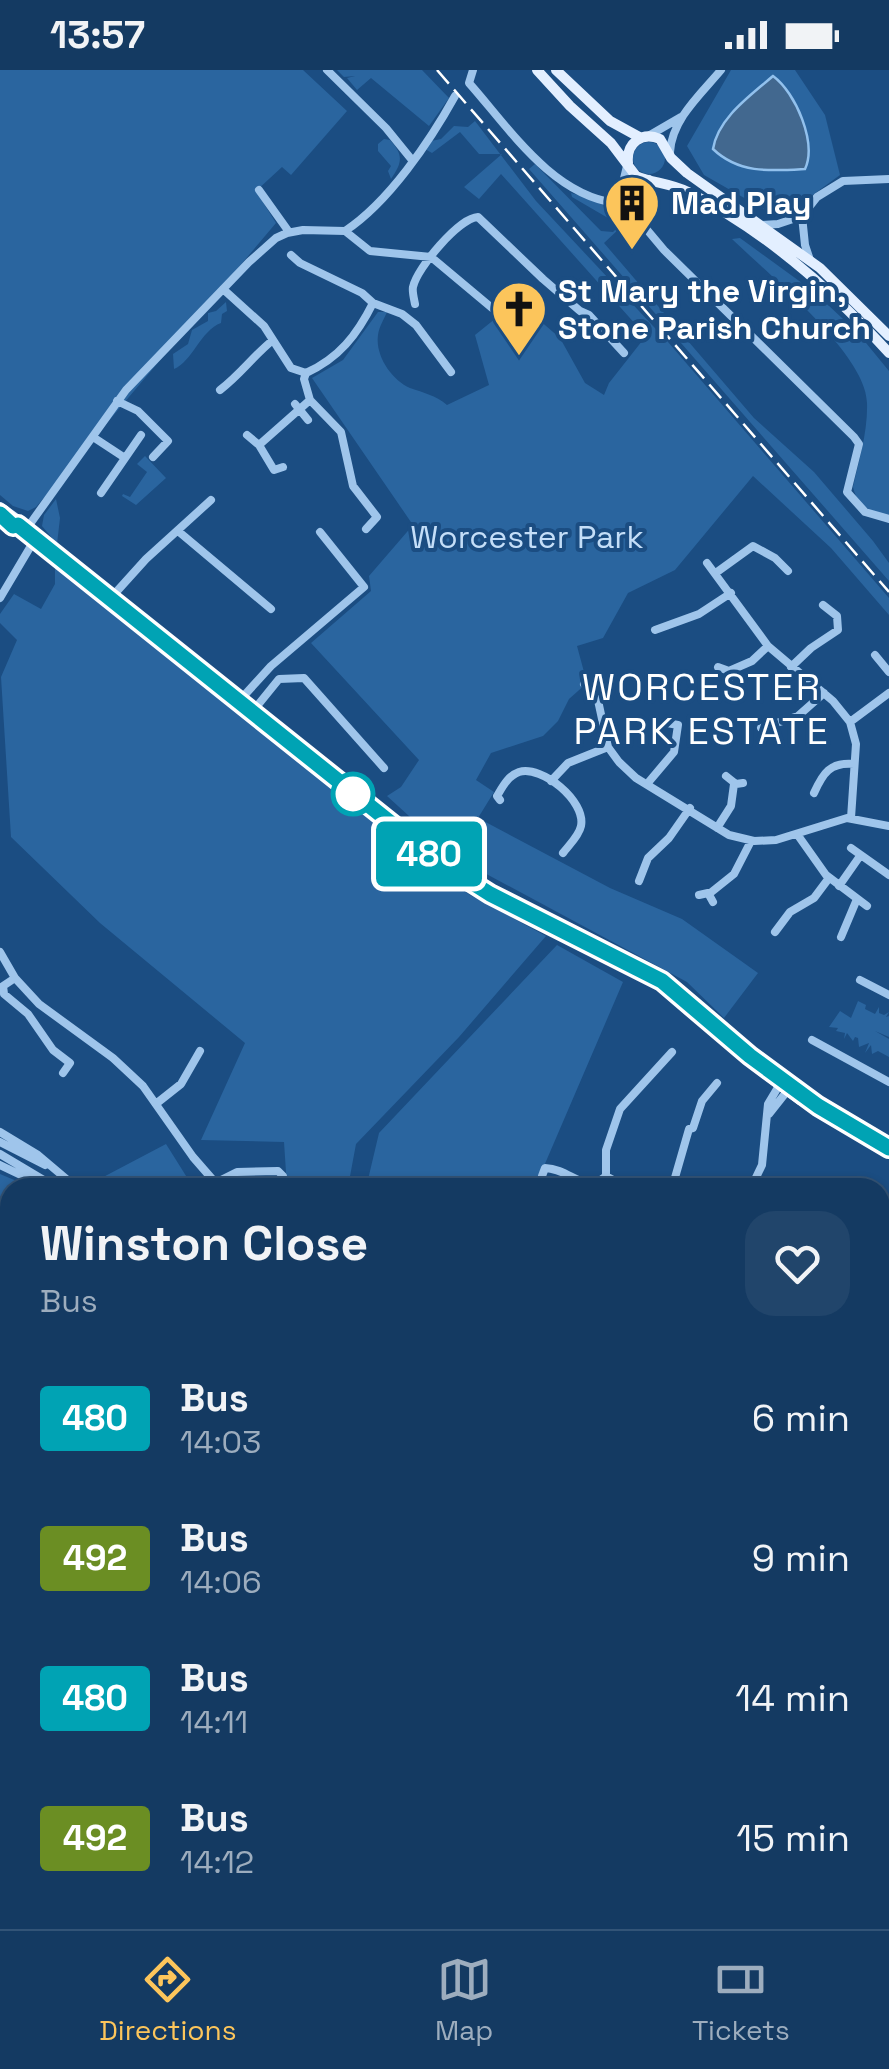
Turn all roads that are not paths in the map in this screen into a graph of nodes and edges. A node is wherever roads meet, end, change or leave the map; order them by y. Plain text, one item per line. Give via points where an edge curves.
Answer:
1 (327, 70) edge
2 (472, 70) edge
3 (538, 70) edge
4 (556, 70) edge
5 (721, 70) edge
6 (455, 96) dead end
7 (681, 118) junction
8 (644, 137) junction
9 (670, 155) junction
10 (412, 160) junction
11 (628, 164) junction
12 (651, 179) junction
13 (889, 179) edge
14 (259, 190) dead end
15 (622, 200) junction
16 (610, 201) junction
17 (802, 216) junction
18 (762, 225) junction
19 (345, 231) junction
20 (290, 232) junction
21 (291, 255) dead end
22 (432, 257) junction
23 (810, 260) junction
24 (223, 289) junction
25 (372, 304) junction
26 (415, 304) dead end
27 (492, 308) dead end
28 (889, 336) edge
29 (273, 340) junction
30 (624, 353) dead end
31 (889, 354) edge
32 (452, 372) dead end
33 (306, 373) junction
34 (220, 390) dead end
35 (310, 400) junction
36 (117, 401) junction
37 (297, 406) junction
38 (308, 420) dead end
39 (141, 435) dead end
40 (93, 437) junction
41 (153, 457) dead end
42 (125, 458) junction
43 (270, 481) dead end
44 (101, 493) dead end
45 (211, 500) dead end
46 (0, 510) edge
47 (889, 519) edge
48 (22, 528) junction
49 (366, 529) dead end
50 (178, 531) junction
51 (320, 532) dead end
52 (36, 539) junction
53 (707, 563) dead end
54 (786, 564) dead end
55 (717, 572) junction
56 (730, 593) junction
57 (0, 598) edge
58 (109, 600) junction
59 (840, 603) dead end
60 (824, 605) dead end
61 (271, 609) dead end
62 (832, 611) junction
63 (655, 630) dead end
64 (768, 646) junction
65 (875, 655) dead end
66 (887, 666) edge
67 (718, 667) dead end
68 (792, 667) junction
69 (584, 684) dead end
70 (824, 693) junction
71 (889, 694) edge
72 (608, 699) dead end
73 (240, 700) junction
74 (598, 700) junction
75 (252, 712) junction
76 (850, 722) junction
77 (667, 723) dead end
78 (690, 723) dead end
79 (678, 725) junction
80 (772, 726) junction
81 (761, 728) dead end
82 (774, 738) dead end
83 (608, 747) junction
84 (854, 764) junction
85 (384, 768) dead end
86 (726, 776) dead end
87 (550, 782) junction
88 (647, 784) junction
89 (814, 794) dead end
90 (500, 800) dead end
91 (690, 808) junction
92 (851, 818) junction
93 (889, 826) edge
94 (717, 828) junction
95 (797, 834) junction
96 (559, 838) dead end
97 (750, 841) junction
98 (852, 848) dead end
99 (860, 856) junction
100 (628, 874) dead end
101 (889, 875) edge
102 (829, 878) junction
103 (839, 886) junction
104 (698, 895) dead end
105 (857, 900) junction
106 (867, 906) dead end
107 (833, 922) dead end
108 (843, 926) junction
109 (775, 932) dead end
110 (840, 936) dead end
111 (0, 952) edge
112 (15, 978) junction
113 (860, 980) dead end
114 (889, 996) edge
115 (812, 1040) dead end
116 (200, 1051) dead end
117 (672, 1052) dead end
118 (634, 1071) dead end
119 (63, 1073) dead end
120 (644, 1081) junction
121 (889, 1082) edge
122 (717, 1083) dead end
123 (784, 1086) junction
124 (157, 1103) junction
125 (0, 1132) edge
126 (0, 1142) edge
127 (889, 1148) edge
128 (0, 1154) edge
129 (0, 1165) edge
130 (542, 1176) dead end
131 (606, 1176) junction
132 (27, 1178) edge
133 (40, 1178) edge
134 (62, 1178) edge
135 (65, 1178) edge
136 (212, 1178) edge
137 (229, 1178) edge
138 (283, 1178) edge
139 (578, 1178) edge
140 (603, 1178) edge
141 (610, 1178) edge
142 (675, 1178) edge
143 (756, 1178) edge

1 - 10 street
2 - 16 street via 469,83 544,168 596,200
3 - 11 main road
4 - 8 main road via 610,121
5 - 7 street
6 - 10 street
7 - 8 street
7 - 9 street
8 - 9 main road via 660,140
8 - 11 main road via 629,148
9 - 12 main road via 666,171
9 - 18 main road
10 - 19 street
11 - 12 main road via 636,176
11 - 16 street via 621,190
12 - 15 street
12 - 31 main road via 688,192 764,240
13 - 17 street via 843,181
14 - 20 street
15 - 16 street
15 - 47 street via 854,437 859,444 847,492 865,512
17 - 18 street
17 - 23 street
18 - 23 main road
19 - 20 street
19 - 22 street via 370,251
20 - 24 street via 274,239
21 - 25 street
22 - 26 street via 414,284
22 - 27 street
22 - 30 street via 465,220 479,217 590,314
23 - 28 main road
24 - 29 street
24 - 36 street
25 - 32 street via 410,319
25 - 33 street via 347,346
29 - 33 street via 291,368
29 - 34 street
33 - 35 street
35 - 37 street
35 - 49 street via 342,432 353,486 377,517
36 - 40 street
36 - 41 street via 168,441
37 - 38 street
37 - 43 street via 251,440 279,468
39 - 42 street
40 - 42 street
40 - 48 street
42 - 44 street
45 - 50 street
46 - 48 main road
48 - 52 main road
50 - 58 street
50 - 61 street
51 - 73 street via 364,587
52 - 57 street
52 - 58 main road
53 - 55 street
54 - 55 street via 754,546
55 - 56 street
56 - 63 street
56 - 64 street
58 - 73 main road
59 - 62 street
60 - 62 street
62 - 68 street via 838,631
64 - 67 street via 729,676
64 - 68 street
65 - 66 street
68 - 70 street
69 - 74 street
70 - 76 street
70 - 80 street via 801,714
71 - 76 street
72 - 74 street
73 - 75 main road
74 - 83 street
75 - 85 street via 279,679 304,678
75 - 123 main road via 441,863 662,981
76 - 84 street
77 - 79 street
78 - 79 street
79 - 88 street via 674,752
80 - 81 street
80 - 82 street
83 - 87 street via 568,763
83 - 88 street via 626,771
84 - 89 street via 829,768
84 - 92 street
86 - 94 street via 739,784
87 - 90 street via 520,772 507,780
87 - 96 street via 570,796 581,817 566,849
88 - 91 street
91 - 94 street
91 - 100 street via 648,858 640,878
92 - 93 street
92 - 95 street
94 - 97 street
95 - 97 street
95 - 102 street
97 - 104 street via 734,874 711,898
98 - 99 street
99 - 101 street
99 - 103 street
102 - 103 street
102 - 109 street via 815,897 779,917
103 - 105 street
105 - 106 street
105 - 108 street
107 - 108 street
108 - 110 street
111 - 112 street
112 - 119 street via 3,986 4,994 70,1062
112 - 124 street
113 - 114 street
115 - 121 street
116 - 124 street via 181,1084
117 - 120 street
118 - 120 street
120 - 131 street via 616,1117
122 - 142 street via 689,1129
123 - 127 main road
123 - 143 street via 769,1114
124 - 136 street
125 - 135 street
126 - 134 street
128 - 133 street
129 - 132 street
130 - 139 street via 545,1168
131 - 140 street
131 - 141 street
137 - 138 street via 278,1171

